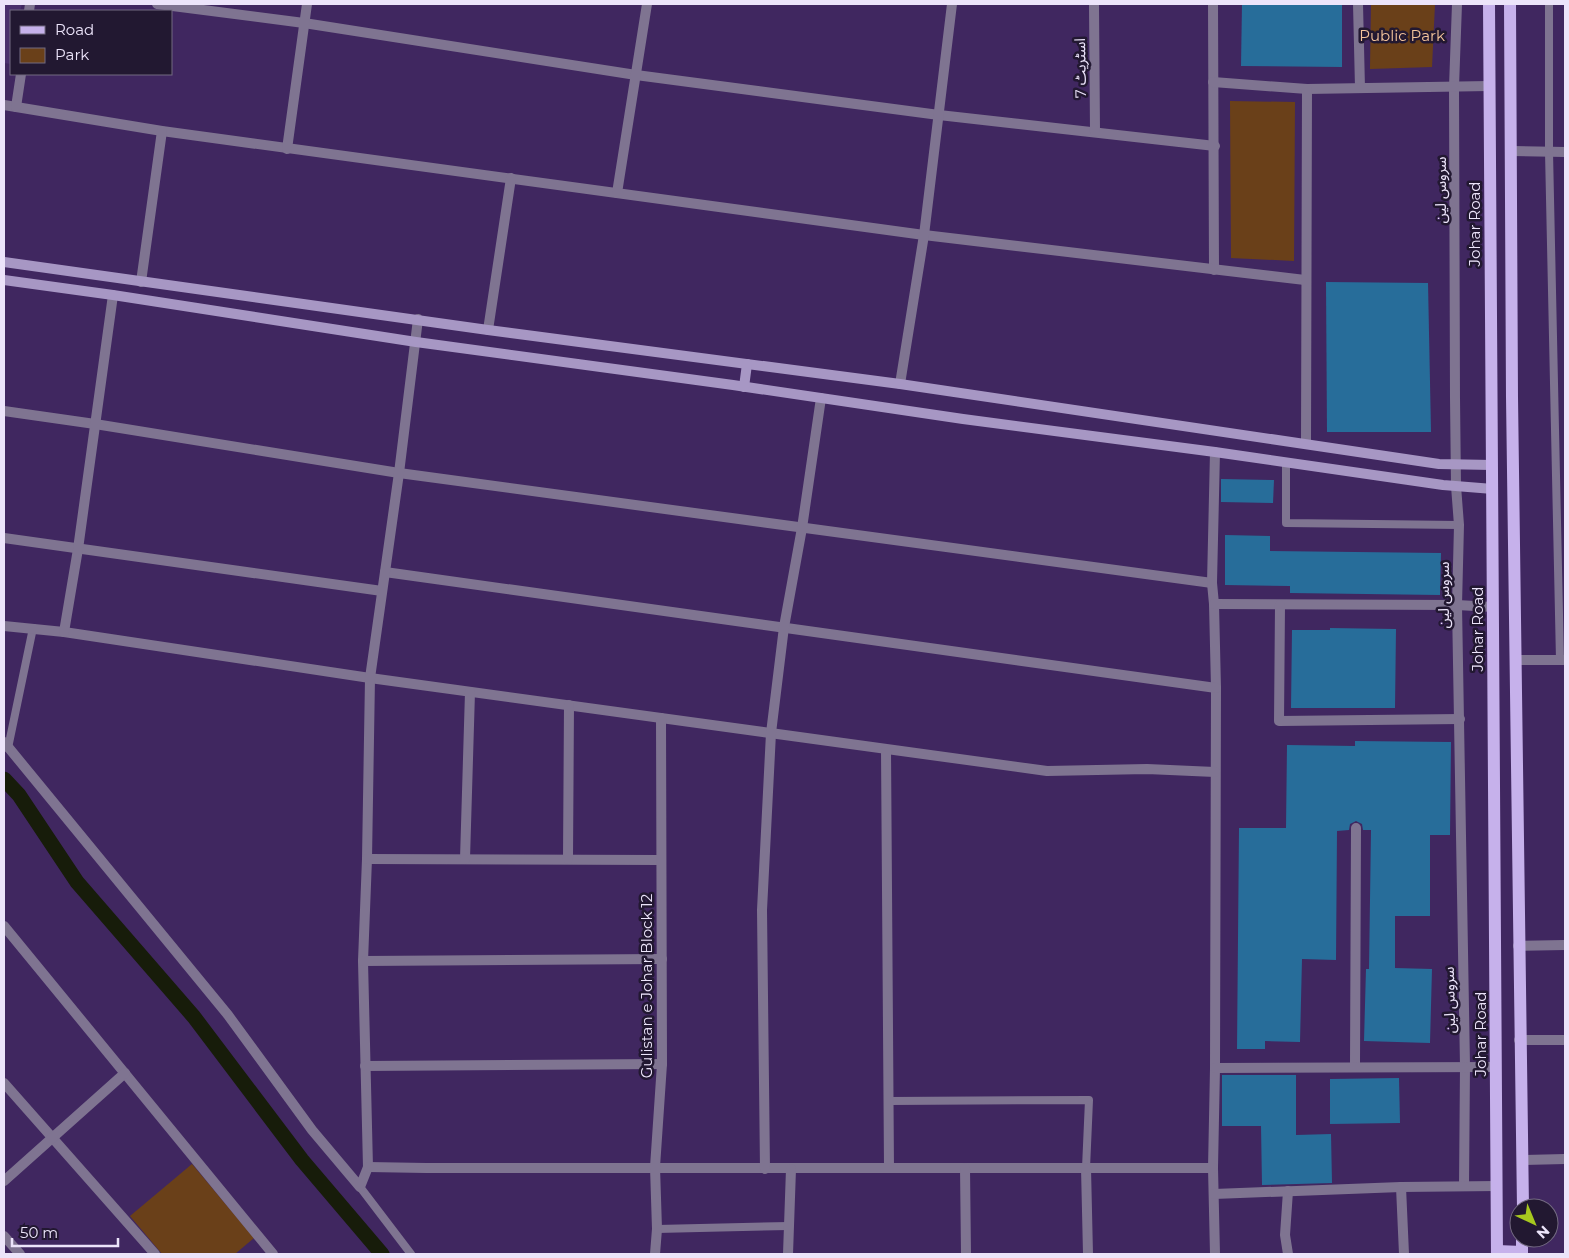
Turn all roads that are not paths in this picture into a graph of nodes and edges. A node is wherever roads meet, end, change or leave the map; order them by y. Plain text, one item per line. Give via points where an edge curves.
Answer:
1 (157, 4) edge
2 (307, 4) edge
3 (647, 4) edge
4 (949, 4) edge
5 (1094, 4) edge
6 (1214, 4) edge
7 (1358, 4) edge
8 (1457, 4) edge
9 (1489, 4) edge
10 (1510, 4) edge
11 (1549, 4) edge
12 (304, 23) junction
13 (20, 75) edge
14 (636, 75) junction
15 (1213, 82) junction
16 (1489, 86) junction
17 (1454, 87) junction
18 (1360, 88) junction
19 (1307, 89) junction
20 (4, 105) edge
21 (16, 107) junction
22 (939, 115) junction
23 (162, 131) junction
24 (1095, 132) junction
25 (1215, 146) junction
26 (287, 149) junction
27 (1511, 151) junction
28 (1549, 152) junction
29 (1565, 152) edge
30 (511, 178) junction
31 (617, 192) junction
32 (924, 235) junction
33 (4, 262) edge
34 (25, 265) junction
35 (1214, 270) junction
36 (4, 280) edge
37 (1305, 280) junction
38 (22, 282) junction
39 (141, 282) junction
40 (113, 295) junction
41 (418, 319) junction
42 (488, 330) junction
43 (416, 342) junction
44 (747, 364) junction
45 (900, 384) junction
46 (744, 386) junction
47 (822, 398) junction
48 (4, 411) edge
49 (95, 424) junction
50 (1306, 444) junction
51 (1215, 452) junction
52 (1286, 462) junction
53 (1456, 465) junction
54 (1492, 465) junction
55 (399, 473) junction
56 (1456, 486) junction
57 (1493, 489) junction
58 (1459, 525) junction
59 (802, 528) junction
60 (4, 538) edge
61 (78, 549) junction
62 (385, 572) junction
63 (1212, 583) junction
64 (382, 591) junction
65 (1214, 604) junction
66 (1280, 605) junction
67 (1457, 605) junction
68 (1493, 607) junction
69 (4, 626) edge
70 (784, 627) junction
71 (33, 628) junction
72 (64, 632) junction
73 (1515, 660) junction
74 (1562, 660) edge
75 (370, 678) junction
76 (1216, 688) junction
77 (470, 692) junction
78 (569, 706) junction
79 (661, 718) junction
80 (1460, 719) junction
81 (771, 734) junction
82 (6, 745) edge
83 (886, 750) junction
84 (1216, 772) junction
85 (1356, 828) dead end
86 (368, 858) junction
87 (465, 859) junction
88 (568, 860) junction
89 (662, 860) junction
90 (4, 926) edge
91 (1565, 945) edge
92 (1518, 946) junction
93 (662, 959) junction
94 (363, 962) junction
95 (1519, 1040) junction
96 (1565, 1040) edge
97 (662, 1064) junction
98 (365, 1066) junction
99 (1355, 1066) junction
100 (1465, 1066) junction
101 (1496, 1067) junction
102 (1216, 1068) junction
103 (126, 1073) junction
104 (4, 1084) edge
105 (889, 1101) junction
106 (51, 1139) junction
107 (1565, 1159) edge
108 (1523, 1160) junction
109 (368, 1167) junction
110 (656, 1167) junction
111 (889, 1168) junction
112 (966, 1168) junction
113 (1086, 1168) junction
114 (1213, 1168) junction
115 (765, 1169) junction
116 (791, 1169) junction
117 (4, 1181) edge
118 (1464, 1186) junction
119 (1497, 1186) junction
120 (360, 1187) junction
121 (1401, 1187) junction
122 (1288, 1191) junction
123 (1214, 1194) junction
124 (1523, 1198) edge
125 (789, 1226) junction
126 (657, 1230) junction
127 (4, 1236) edge
128 (1497, 1253) edge
129 (1522, 1253) edge
130 (20, 1254) edge
131 (155, 1254) edge
132 (273, 1254) edge
133 (411, 1254) edge
134 (655, 1254) edge
135 (788, 1254) edge
136 (966, 1254) edge
137 (1088, 1254) edge
138 (1215, 1254) edge
139 (1288, 1254) edge
140 (1404, 1254) edge

1 - 12 street
2 - 12 street
3 - 14 street
4 - 22 street
5 - 24 street, اسٹریٹ 7
6 - 15 street
7 - 18 street
8 - 17 street, سروس لین
9 - 16 main road, Johar Road
10 - 27 main road
11 - 28 lane
12 - 14 street
12 - 26 street
13 - 21 street
14 - 22 street
14 - 31 street
15 - 19 street
15 - 25 street
16 - 17 street
16 - 54 main road, Johar Road
17 - 18 street
17 - 53 street, سروس لین
18 - 19 street
19 - 37 street
20 - 21 street
21 - 23 street
22 - 24 street
22 - 32 street
23 - 26 street
23 - 39 street
24 - 25 street
25 - 35 street
26 - 30 street
27 - 28 street
27 - 73 main road
28 - 29 street
28 - 74 lane
30 - 31 street
30 - 42 street
31 - 32 street
32 - 35 street
32 - 45 street
33 - 34 street
34 - 38 street
34 - 39 street
35 - 37 street
36 - 38 street
37 - 50 street
38 - 40 street
39 - 41 street
40 - 43 street
40 - 49 street
41 - 42 street
41 - 43 street
42 - 44 street
43 - 46 street
43 - 55 street
44 - 45 street
44 - 46 street
45 - 50 street
46 - 47 street
47 - 51 street
47 - 59 street
48 - 49 street
49 - 55 street
49 - 61 street
50 - 53 street
51 - 52 street
51 - 63 street
52 - 56 street
52 - 58 lane via 1286,523
53 - 54 street
53 - 56 street, سروس لین
54 - 57 main road, Johar Road
55 - 59 street
55 - 62 street
56 - 57 street
56 - 58 street, سروس لین
57 - 68 main road, Johar Road
58 - 67 street, سروس لین
59 - 63 street
59 - 70 street
60 - 61 street
61 - 64 street
61 - 72 street
62 - 64 street
62 - 70 street
63 - 65 street
64 - 75 street
65 - 66 street
65 - 76 street
66 - 67 street
66 - 80 street via 1279,721
67 - 68 street
67 - 80 street, سروس لین
68 - 101 main road, Johar Road
69 - 71 street
70 - 76 street
70 - 81 street
71 - 72 street
71 - 82 lane
72 - 75 street
73 - 74 street
73 - 92 main road
75 - 77 street
75 - 86 street
76 - 84 street
77 - 78 street
77 - 87 street
78 - 79 street
78 - 88 street
79 - 81 street
79 - 89 street, Gulistan e Johar Block 12
80 - 100 street, سروس لین
81 - 83 street
81 - 115 street via 762,910
82 - 120 street via 228,1015 312,1130
83 - 84 street via 1047,771 1146,769
83 - 105 street
84 - 102 street
85 - 99 street
86 - 87 street
86 - 94 street
87 - 88 street
88 - 89 street
89 - 93 street, Gulistan e Johar Block 12
90 - 103 street
91 - 92 street
92 - 95 main road
93 - 94 street
93 - 97 street, Gulistan e Johar Block 12
94 - 98 street
95 - 96 street
95 - 108 main road
97 - 98 street
97 - 110 street, Gulistan e Johar Block 12
98 - 109 street
99 - 100 street
99 - 102 street
100 - 101 street
100 - 118 street, سروس لین
101 - 119 main road, Johar Road
102 - 114 street
103 - 106 street
103 - 132 street
104 - 106 street
105 - 111 street
105 - 113 lane via 1088,1100
106 - 117 street
106 - 131 street
107 - 108 street
108 - 124 main road
109 - 110 street
109 - 120 street
110 - 115 street
110 - 126 street, Gulistan e Johar Block 12
111 - 112 street
111 - 116 street
112 - 113 street
112 - 136 street
113 - 114 street
113 - 137 street
114 - 123 street
115 - 116 street
116 - 125 street
118 - 119 street
118 - 121 street
119 - 128 main road, Johar Road
120 - 133 lane
121 - 122 street
121 - 140 street
122 - 123 street
122 - 139 street via 1285,1235
123 - 138 street
125 - 126 lane
125 - 135 street
126 - 134 street, Gulistan e Johar Block 12
127 - 130 street
128 - 129 main road

